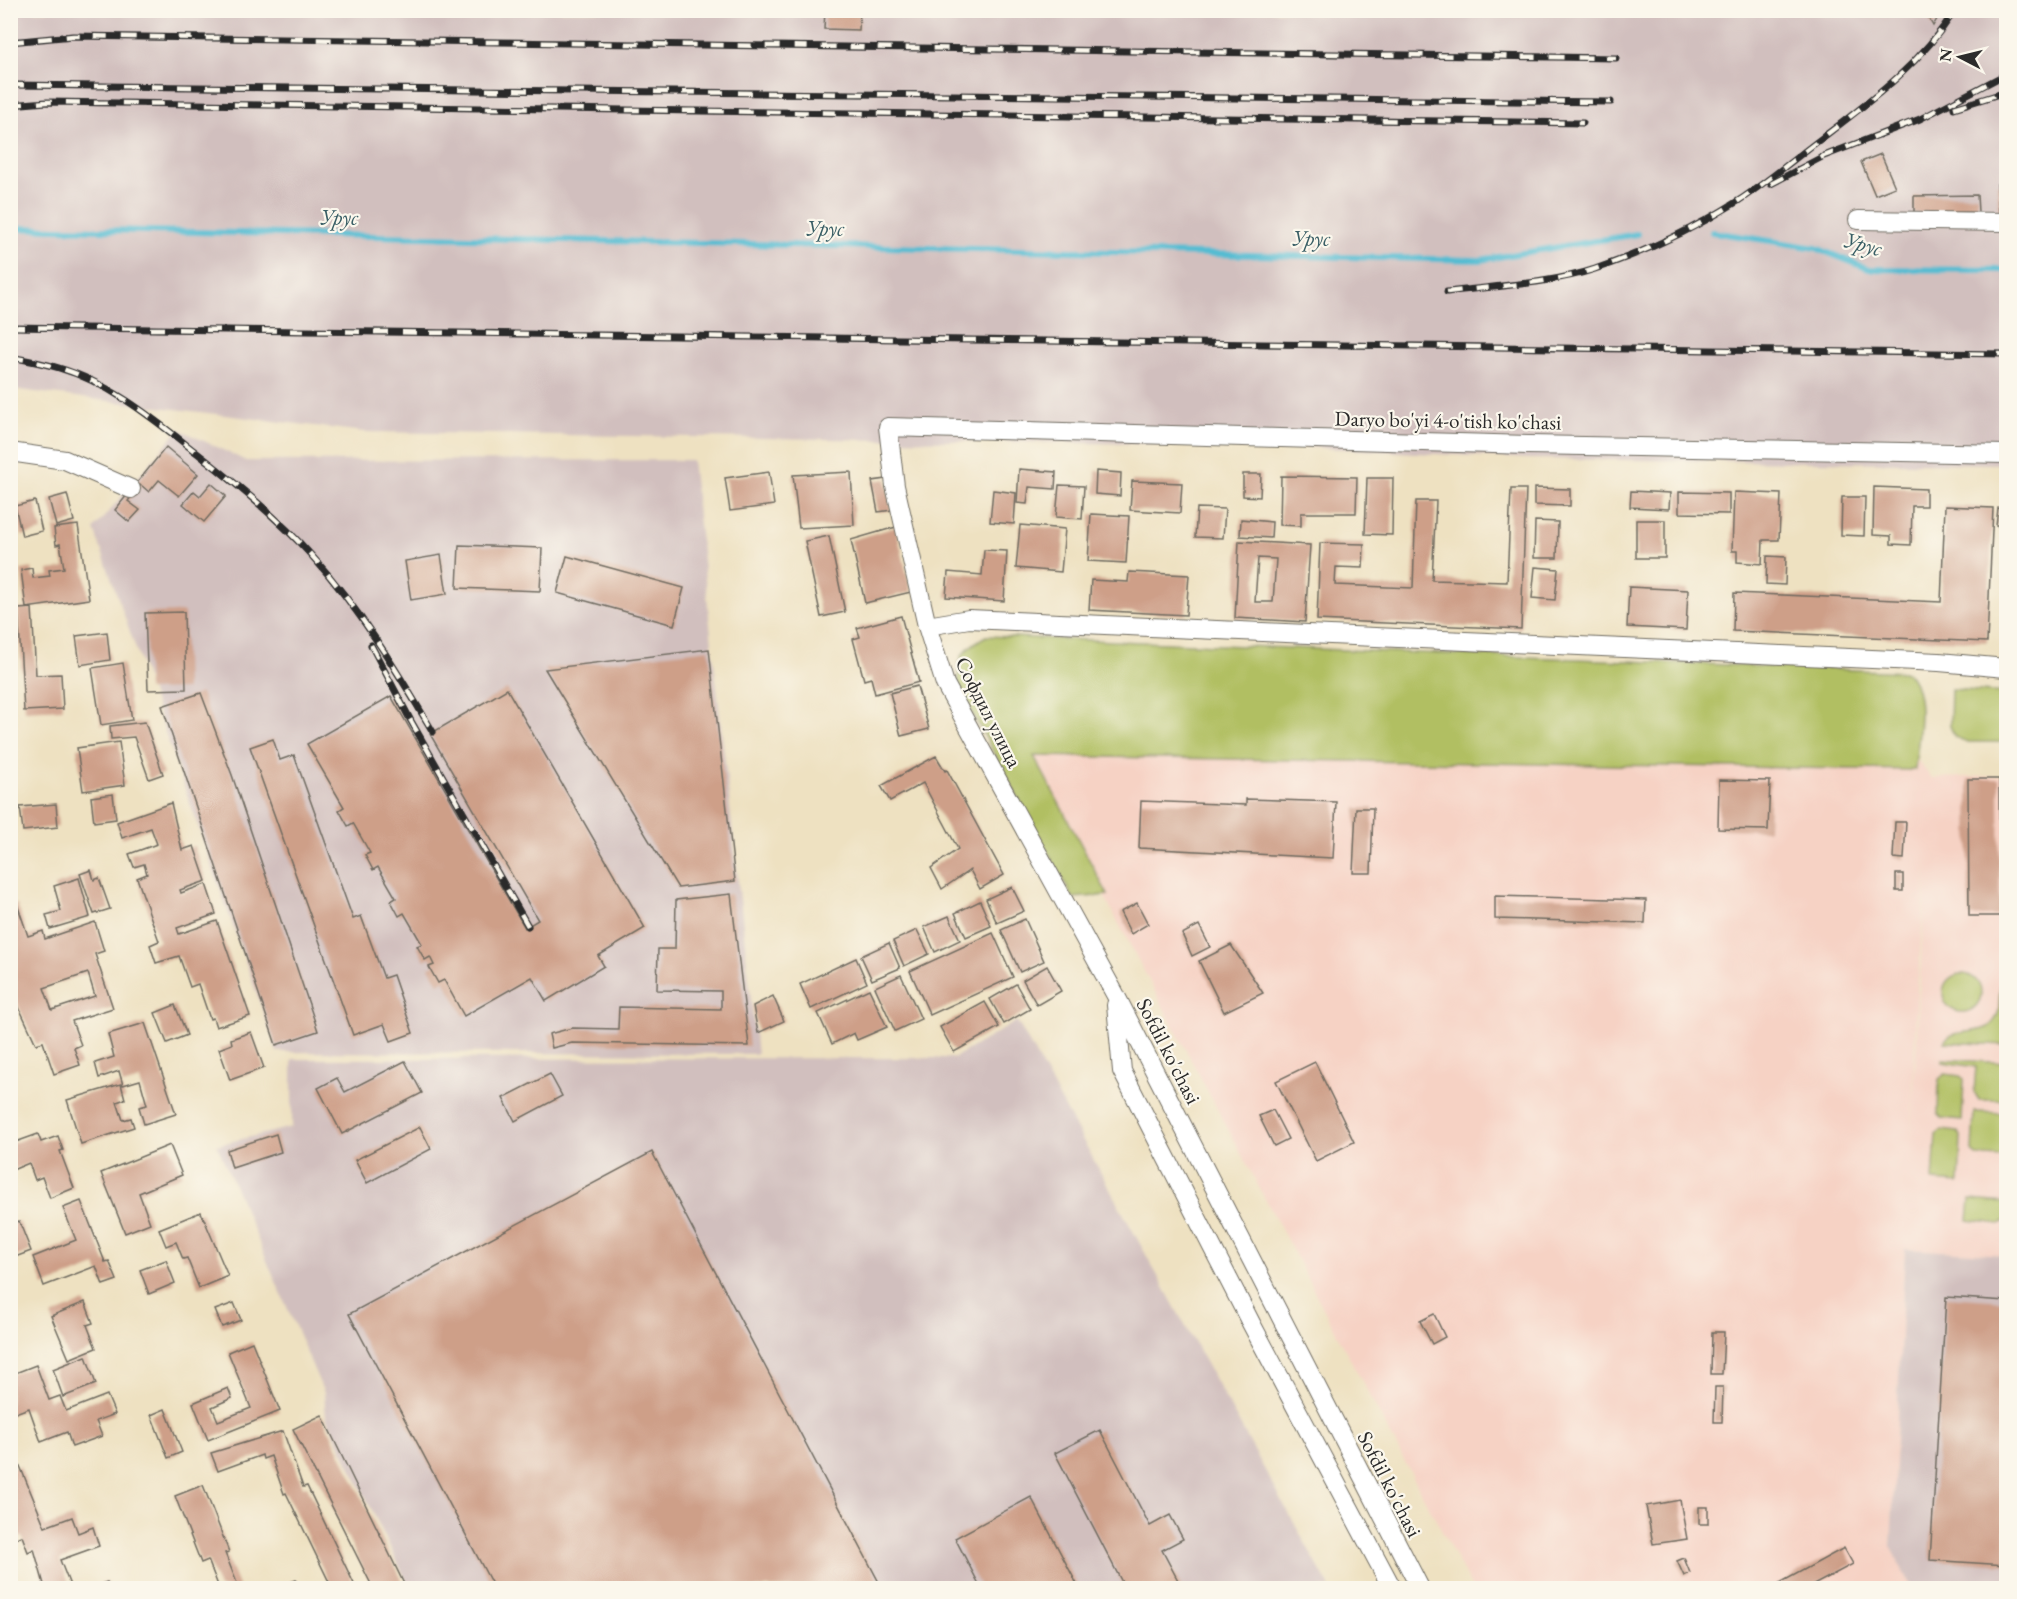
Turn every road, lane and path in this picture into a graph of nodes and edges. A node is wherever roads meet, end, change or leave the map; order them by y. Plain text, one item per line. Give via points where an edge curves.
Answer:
1 (1858, 220) dead end
2 (2007, 222) edge
3 (888, 427) joint
4 (10, 452) edge
5 (2007, 454) edge
6 (131, 489) dead end
7 (927, 626) junction
8 (2007, 668) edge
9 (1115, 994) junction
10 (1276, 1312) junction
11 (1252, 1325) junction
12 (1406, 1563) junction
13 (1388, 1581) edge
14 (1420, 1588) edge

1 - 2 street
3 - 5 street, Daryo bo'yi 4-o'tish ko'chasi
3 - 7 street, Софдил улица via 895,486
4 - 6 street via 65,460
7 - 8 street via 969,619 1927,661
7 - 9 street, Софдил улица via 945,684
9 - 10 street, Sofdil ko'chasi
9 - 11 street, Sofdil ko'chasi via 1122,1071
10 - 11 street
10 - 12 street, Sofdil ko'chasi
11 - 13 street, Sofdil ko'chasi
12 - 13 street
12 - 14 street, Sofdil ko'chasi

